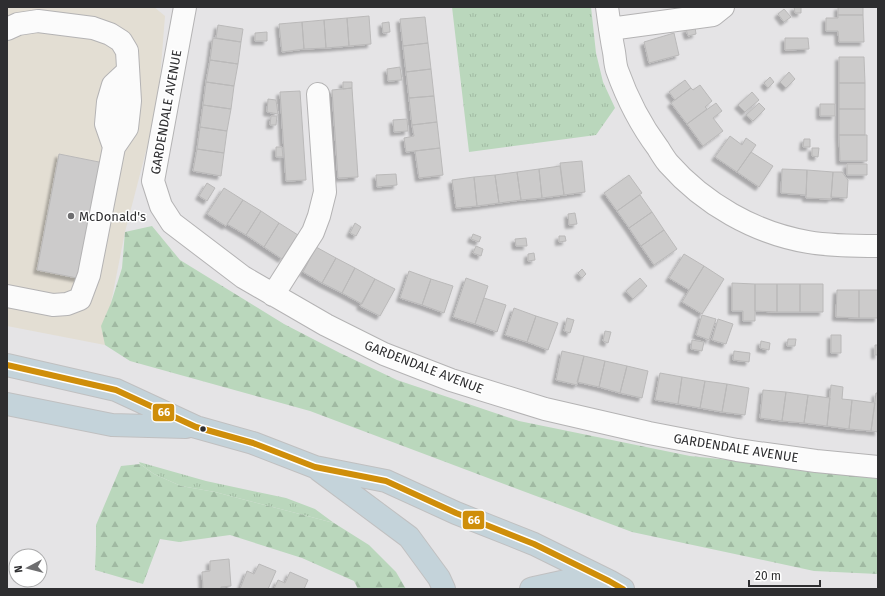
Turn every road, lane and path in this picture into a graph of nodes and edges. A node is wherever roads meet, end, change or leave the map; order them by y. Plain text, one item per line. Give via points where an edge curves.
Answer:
1 (185, 7) edge
2 (607, 7) edge
3 (723, 7) edge
4 (7, 29) edge
5 (610, 29) junction
6 (318, 94) dead end
7 (878, 246) edge
8 (273, 295) junction
9 (7, 296) edge
10 (7, 365) edge
11 (7, 404) edge
12 (196, 427) junction
13 (315, 466) junction
14 (878, 467) edge
15 (620, 587) edge
16 (444, 589) edge
17 (531, 589) edge

1 - 8 street, GARDENDALE AVENUE via 153,181 161,206 172,223 243,277
2 - 5 street
3 - 5 street via 713,15
4 - 9 street via 18,24 38,21 93,28 110,34 128,50 128,71 113,85 108,102 106,124 114,146 89,275 80,299 67,304 53,305
5 - 7 street via 617,68 633,108 668,162 695,190 752,226 783,236 835,245
6 - 8 street via 325,192 312,232
8 - 14 street, GARDENDALE AVENUE via 384,354 451,380 545,409 737,450
10 - 12 highway via 116,390
11 - 12 highway via 112,425
12 - 13 highway via 253,443
13 - 15 highway via 386,481 528,542
13 - 16 highway via 409,538 439,578
15 - 17 highway via 566,581

